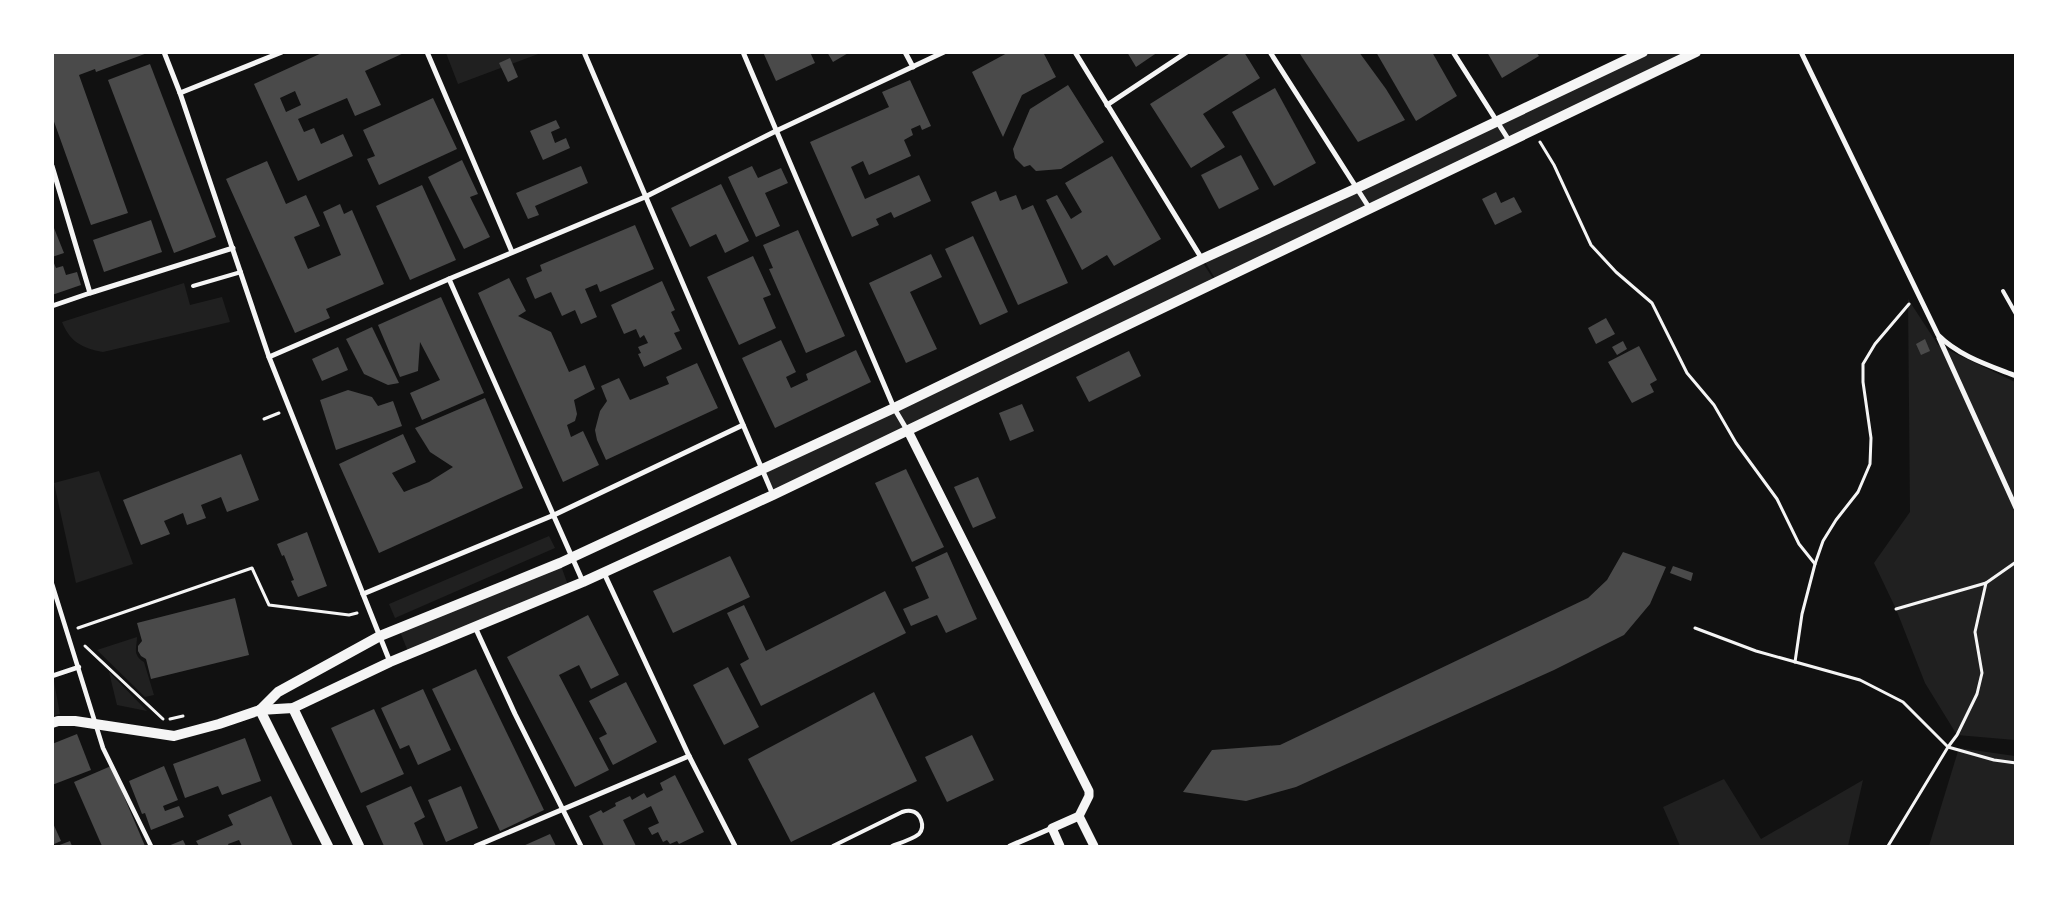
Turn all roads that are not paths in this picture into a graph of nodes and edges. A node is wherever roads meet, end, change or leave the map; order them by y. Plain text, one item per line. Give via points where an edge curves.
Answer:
1 (164, 52) edge
2 (282, 52) edge
3 (427, 52) edge
4 (584, 52) edge
5 (743, 52) edge
6 (904, 52) edge
7 (944, 52) edge
8 (1075, 52) edge
9 (1187, 52) edge
10 (1270, 52) edge
11 (1453, 52) edge
12 (1696, 52) edge
13 (1801, 52) edge
14 (1635, 54) edge
15 (914, 67) junction
16 (180, 93) junction
17 (1107, 105) junction
18 (1496, 122) junction
19 (776, 131) junction
20 (1510, 142) junction
21 (52, 166) edge
22 (1357, 188) junction
23 (646, 197) junction
24 (1370, 209) junction
25 (233, 248) junction
26 (512, 252) junction
27 (1202, 259) junction
28 (241, 272) junction
29 (449, 279) junction
30 (193, 286) dead end
31 (2004, 291) dead end
32 (90, 293) junction
33 (52, 306) edge
34 (2016, 314) edge
35 (1938, 335) junction
36 (269, 357) junction
37 (2016, 376) edge
38 (894, 408) junction
39 (743, 425) junction
40 (908, 431) junction
41 (762, 470) junction
42 (773, 495) junction
43 (2016, 508) edge
44 (554, 515) junction
45 (573, 556) junction
46 (604, 573) junction
47 (583, 582) junction
48 (52, 584) edge
49 (363, 594) junction
50 (475, 627) junction
51 (380, 636) junction
52 (390, 662) junction
53 (79, 667) junction
54 (52, 676) edge
55 (293, 708) junction
56 (260, 710) junction
57 (52, 723) edge
58 (97, 725) junction
59 (689, 756) junction
60 (563, 809) junction
61 (1079, 816) junction
62 (1052, 828) junction
63 (151, 846) edge
64 (328, 846) edge
65 (359, 846) edge
66 (476, 846) edge
67 (581, 846) edge
68 (735, 846) edge
69 (834, 846) edge
70 (892, 846) edge
71 (1010, 846) edge
72 (1060, 846) edge
73 (1094, 846) edge

1 - 16 street
2 - 16 street
3 - 26 street
4 - 23 street
5 - 19 street
6 - 15 street
7 - 15 street
8 - 17 street
9 - 17 street
10 - 22 street
11 - 18 street
12 - 20 main road
13 - 35 street
14 - 18 main road
15 - 19 street
16 - 25 street
17 - 27 street
18 - 20 street
18 - 22 main road
19 - 23 street
19 - 38 street
20 - 24 main road
21 - 32 street
22 - 24 street
22 - 27 main road
23 - 26 street
23 - 39 street
24 - 40 main road
25 - 28 street
25 - 32 street
26 - 29 street
27 - 38 main road
28 - 30 lane
28 - 36 street
29 - 36 street
29 - 44 street
31 - 34 lane
32 - 33 street
35 - 37 street via 1962,354
35 - 43 street
36 - 49 street
38 - 40 street
38 - 41 main road
39 - 41 street
39 - 44 street
40 - 42 main road
40 - 61 street via 1089,791
41 - 42 street
41 - 45 main road
42 - 46 main road
44 - 45 street
44 - 49 street
45 - 47 street
45 - 51 main road
46 - 47 main road
46 - 59 street
47 - 50 main road
48 - 53 street
49 - 51 street
50 - 52 main road
50 - 60 street
51 - 52 street
51 - 56 main road via 278,692
52 - 55 main road
53 - 54 street
53 - 58 street
55 - 56 main road
55 - 65 main road
56 - 58 main road via 180,735
56 - 64 main road
57 - 58 main road via 75,721
58 - 63 street via 103,748
59 - 60 street
59 - 68 street
60 - 66 street
60 - 67 street
61 - 62 street
61 - 73 street
62 - 71 street
62 - 72 street
69 - 70 lane via 902,812 917,814 922,821 919,834

